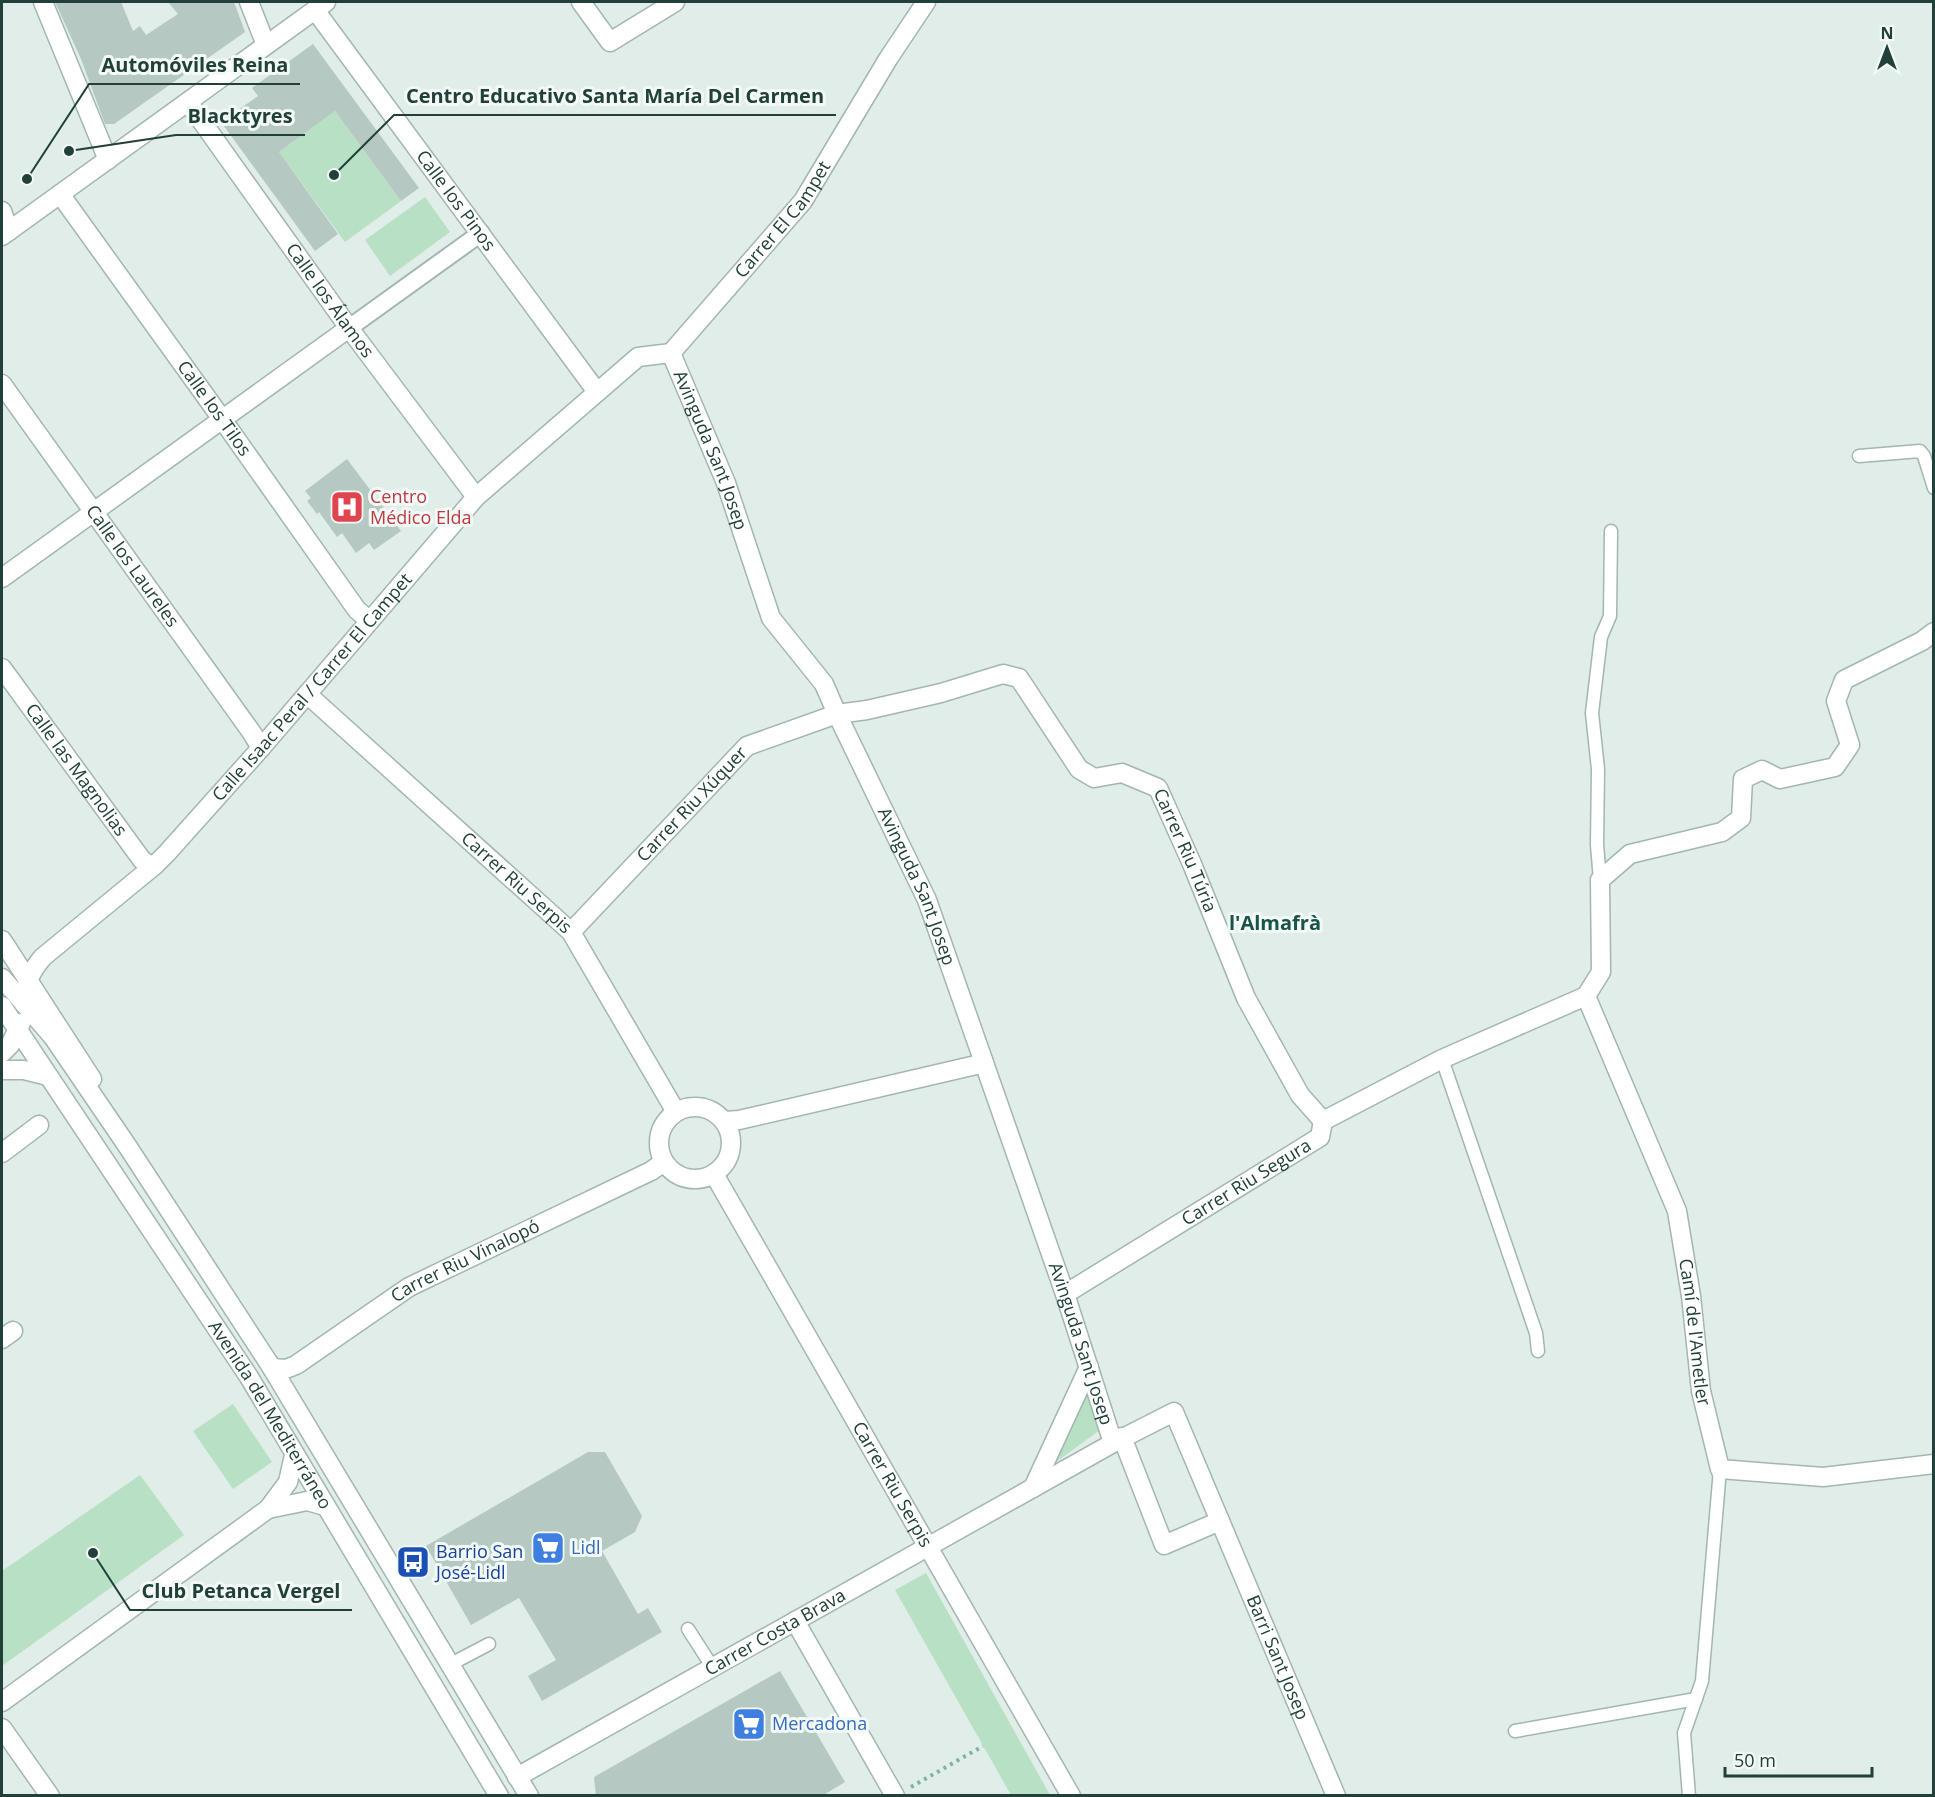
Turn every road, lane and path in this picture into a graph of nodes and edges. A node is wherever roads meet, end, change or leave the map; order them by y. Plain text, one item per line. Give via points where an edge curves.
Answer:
1 (43, 2) edge
2 (249, 2) edge
3 (581, 2) edge
4 (675, 2) edge
5 (926, 2) edge
6 (320, 6) edge
7 (266, 45) junction
8 (189, 102) junction
9 (108, 160) junction
10 (60, 194) junction
11 (2, 212) edge
12 (5, 233) edge
13 (481, 233) junction
14 (349, 328) junction
15 (671, 353) junction
16 (2, 384) edge
17 (597, 392) junction
18 (222, 419) junction
19 (1859, 456) dead end
20 (1934, 488) edge
21 (476, 497) junction
22 (93, 512) junction
23 (1611, 531) dead end
24 (2, 578) edge
25 (369, 620) junction
26 (1934, 632) edge
27 (2, 668) edge
28 (307, 694) junction
29 (837, 714) junction
30 (261, 748) junction
31 (155, 865) junction
32 (1600, 880) junction
33 (571, 932) junction
34 (2, 940) edge
35 (2, 978) edge
36 (27, 981) junction
37 (1586, 996) junction
38 (24, 1004) junction
39 (2, 1005) edge
40 (14, 1043) edge
41 (1442, 1059) junction
42 (983, 1060) junction
43 (2, 1070) edge
44 (48, 1076) junction
45 (92, 1096) junction
46 (676, 1112) junction
47 (725, 1121) junction
48 (1323, 1121) junction
49 (39, 1125) dead end
50 (128, 1147) junction
51 (2, 1153) edge
52 (664, 1162) junction
53 (714, 1174) junction
54 (1065, 1294) junction
55 (1538, 1351) dead end
56 (1089, 1367) junction
57 (272, 1368) junction
58 (1118, 1440) junction
59 (294, 1455) junction
60 (1934, 1464) edge
61 (1719, 1469) junction
62 (1033, 1488) junction
63 (326, 1506) junction
64 (268, 1509) junction
65 (1220, 1521) junction
66 (928, 1546) junction
67 (795, 1621) junction
68 (688, 1629) dead end
69 (489, 1644) dead end
70 (451, 1664) junction
71 (712, 1668) junction
72 (1696, 1699) junction
73 (2, 1702) edge
74 (2, 1728) edge
75 (1515, 1731) dead end
76 (983, 1746) dead end
77 (518, 1777) junction
78 (900, 1793) edge
79 (50, 1796) edge
80 (499, 1796) edge
81 (528, 1796) edge
82 (1071, 1796) edge
83 (1336, 1796) edge
84 (1689, 1796) edge

1 - 9 street
2 - 7 street
3 - 4 street via 610,42
5 - 15 street, Carrer El Campet via 803,201
6 - 7 street
6 - 13 street, Calle los Pinos
7 - 8 street
8 - 9 street
8 - 14 street, Calle los Álamos
9 - 10 street
10 - 12 street
10 - 18 street, Calle los Tilos
11 - 12 street
13 - 14 street
13 - 17 street, Calle los Pinos
14 - 18 street
14 - 21 street, Calle los Álamos
15 - 17 street via 638,357
15 - 29 street, Avinguda Sant Josep via 726,483 771,618 824,684
16 - 22 street, Calle los Laureles
17 - 21 street, Calle Isaac Peral / Carrer El Campet
18 - 22 street
18 - 25 street, Calle los Tilos via 357,610
19 - 20 lane via 1920,451
21 - 25 street, Calle Isaac Peral / Carrer El Campet
22 - 24 street
22 - 30 street, Calle los Laureles
23 - 32 lane via 1610,616 1601,637 1592,713 1598,770
25 - 28 street, Calle Isaac Peral / Carrer El Campet
26 - 32 street via 1844,680 1836,701 1850,745 1835,767 1780,779 1762,770 1743,778 1741,818 1722,832 1630,854
27 - 31 street, Calle las Magnolias via 142,860
28 - 30 street, Calle Isaac Peral / Carrer El Campet
28 - 33 street, Carrer Riu Serpis
29 - 33 street, Carrer Riu Xúquer via 747,746
29 - 42 street, Avinguda Sant Josep via 927,900
29 - 48 street, Carrer Riu Túria via 867,711 1003,674 1019,678 1079,770 1094,778 1122,773 1158,788 1246,998 1300,1095
30 - 31 street, Calle Isaac Peral / Carrer El Campet
31 - 36 street, Calle Isaac Peral / Carrer El Campet via 43,957
32 - 37 street via 1601,972
33 - 46 street, Carrer Riu Serpis
34 - 36 street, Avenida del Mediterráneo
35 - 38 street, Avenida del Mediterráneo
36 - 38 street
36 - 50 street, Avenida del Mediterráneo via 96,1085
37 - 41 street, Carrer Riu Segura
37 - 61 street, Camí de l'Ametler via 1677,1211 1701,1391
38 - 40 street
38 - 45 street, Avenida del Mediterráneo via 53,1037
39 - 40 street, Avenida del Mediterráneo
40 - 44 street, Avenida del Mediterráneo
40 - 45 street, Avenida del Mediterráneo via 45,1047 55,1053
41 - 48 street, Carrer Riu Segura
41 - 55 lane via 1536,1334
42 - 47 street via 976,1065
42 - 54 street, Avinguda Sant Josep
43 - 44 street
44 - 59 street, Avenida del Mediterráneo via 249,1377
45 - 50 street, Avenida del Mediterráneo
46 - 47 street via 697,1106 717,1113
46 - 52 street via 667,1119 658,1140
47 - 53 street via 732,1144 723,1166
48 - 54 street, Carrer Riu Segura via 1320,1137
49 - 51 street
50 - 57 street, Avenida del Mediterráneo
52 - 53 street via 672,1171 692,1179
52 - 57 street, Carrer Riu Vinalopó via 410,1287 296,1365
53 - 66 street, Carrer Riu Serpis
54 - 56 street, Avinguda Sant Josep
56 - 58 street, Avinguda Sant Josep
56 - 62 street
57 - 70 street, Avenida del Mediterráneo
58 - 62 street, Carrer Costa Brava
58 - 65 street via 1164,1545
58 - 65 street, Barri Sant Josep via 1174,1412
59 - 63 street, Avenida del Mediterráneo
59 - 64 street via 288,1482
60 - 61 street via 1823,1477
61 - 72 lane via 1702,1681
62 - 66 street, Carrer Costa Brava
63 - 64 street via 307,1501
63 - 80 street, Avenida del Mediterráneo
64 - 73 street
65 - 83 street, Barri Sant Josep
66 - 67 street, Carrer Costa Brava
66 - 82 street, Carrer Riu Serpis
67 - 71 street, Carrer Costa Brava
67 - 78 street
68 - 71 lane
69 - 70 lane
70 - 77 street, Avenida del Mediterráneo
71 - 77 street, Carrer Costa Brava
72 - 75 lane
72 - 84 lane via 1684,1733
74 - 79 street
76 - 78 path
77 - 81 street, Avenida del Mediterráneo

